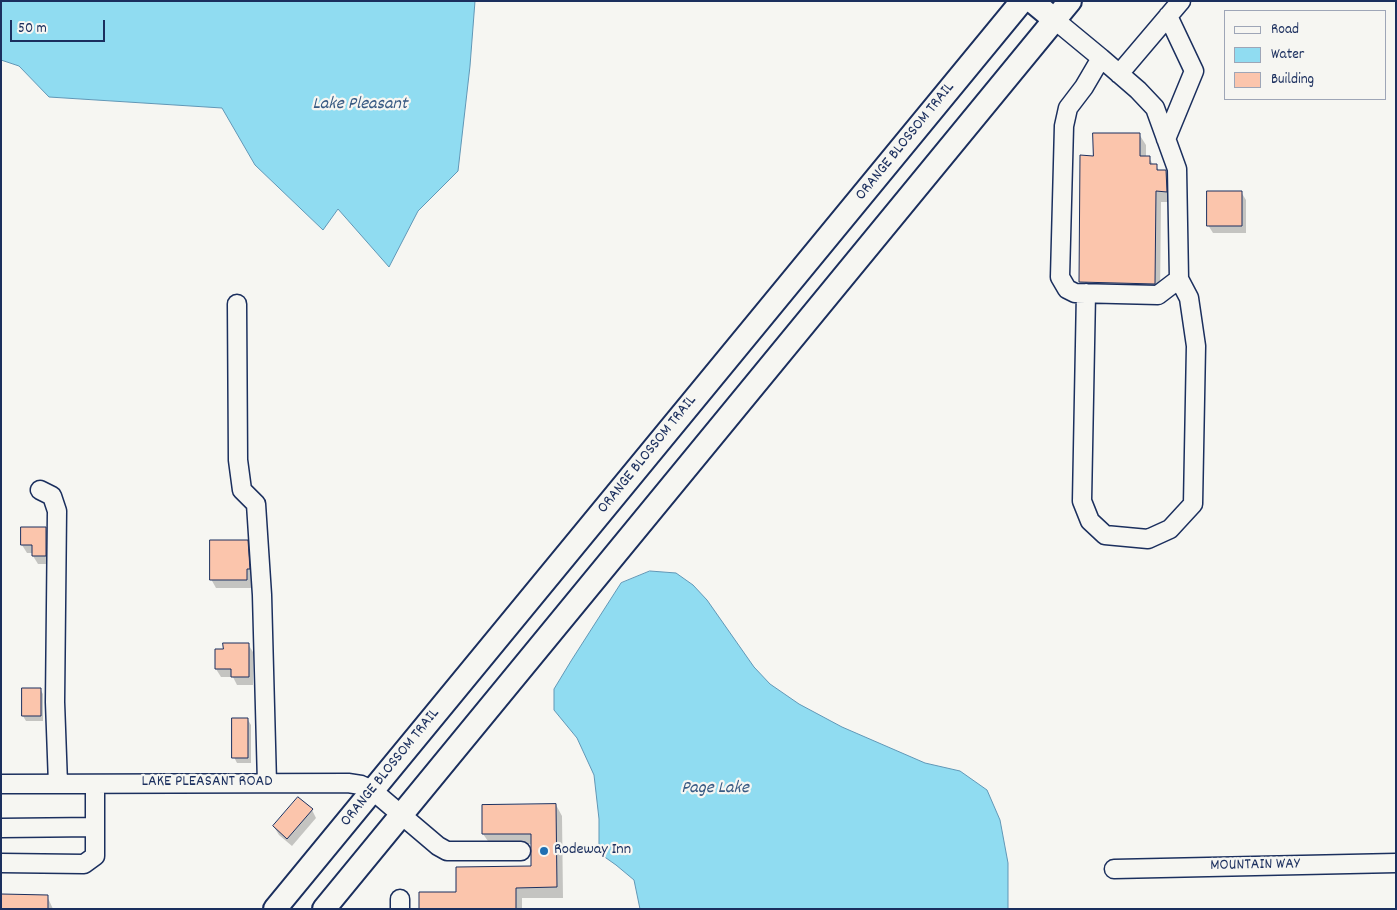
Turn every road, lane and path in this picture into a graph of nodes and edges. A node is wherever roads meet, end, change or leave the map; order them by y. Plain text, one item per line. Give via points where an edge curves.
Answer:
1 (1022, 1) edge
2 (1032, 1) edge
3 (1070, 1) edge
4 (1181, 1) edge
5 (1168, 16) junction
6 (1055, 20) junction
7 (1102, 58) junction
8 (1120, 74) junction
9 (1166, 139) junction
10 (1179, 279) junction
11 (1086, 293) junction
12 (237, 304) dead end
13 (40, 490) dead end
14 (267, 783) junction
15 (1, 784) edge
16 (58, 784) junction
17 (95, 784) junction
18 (372, 790) junction
19 (401, 815) junction
20 (95, 827) junction
21 (1, 828) edge
22 (521, 850) dead end
23 (1396, 863) edge
24 (1, 864) edge
25 (1114, 869) dead end
26 (274, 909) edge
27 (324, 909) edge

1 - 18 main road, ORANGE BLOSSOM TRAIL
2 - 6 main road
3 - 6 main road
4 - 5 street
5 - 8 street
5 - 9 street via 1194,71
6 - 7 street
6 - 19 main road
7 - 8 street
7 - 11 street via 1068,108 1064,126 1060,277 1067,290
8 - 9 street via 1156,108
9 - 10 street via 1178,169
10 - 11 street via 1158,294
10 - 11 street via 1189,298 1196,346 1193,504 1170,529 1148,539 1106,535 1090,521 1082,501
12 - 14 street via 238,460 242,490 256,504
13 - 16 street via 52,496 57,511 55,702
14 - 17 street, LAKE PLEASANT ROAD
14 - 18 street, LAKE PLEASANT ROAD via 348,783
15 - 16 street, LAKE PLEASANT ROAD
16 - 17 street, LAKE PLEASANT ROAD
17 - 20 street
18 - 19 street, LAKE PLEASANT ROAD
18 - 26 main road, ORANGE BLOSSOM TRAIL
19 - 22 street, LAKE PLEASANT ROAD via 447,850
19 - 27 main road
20 - 21 street
20 - 24 street via 95,856 84,864
23 - 25 street, MOUNTAIN WAY

